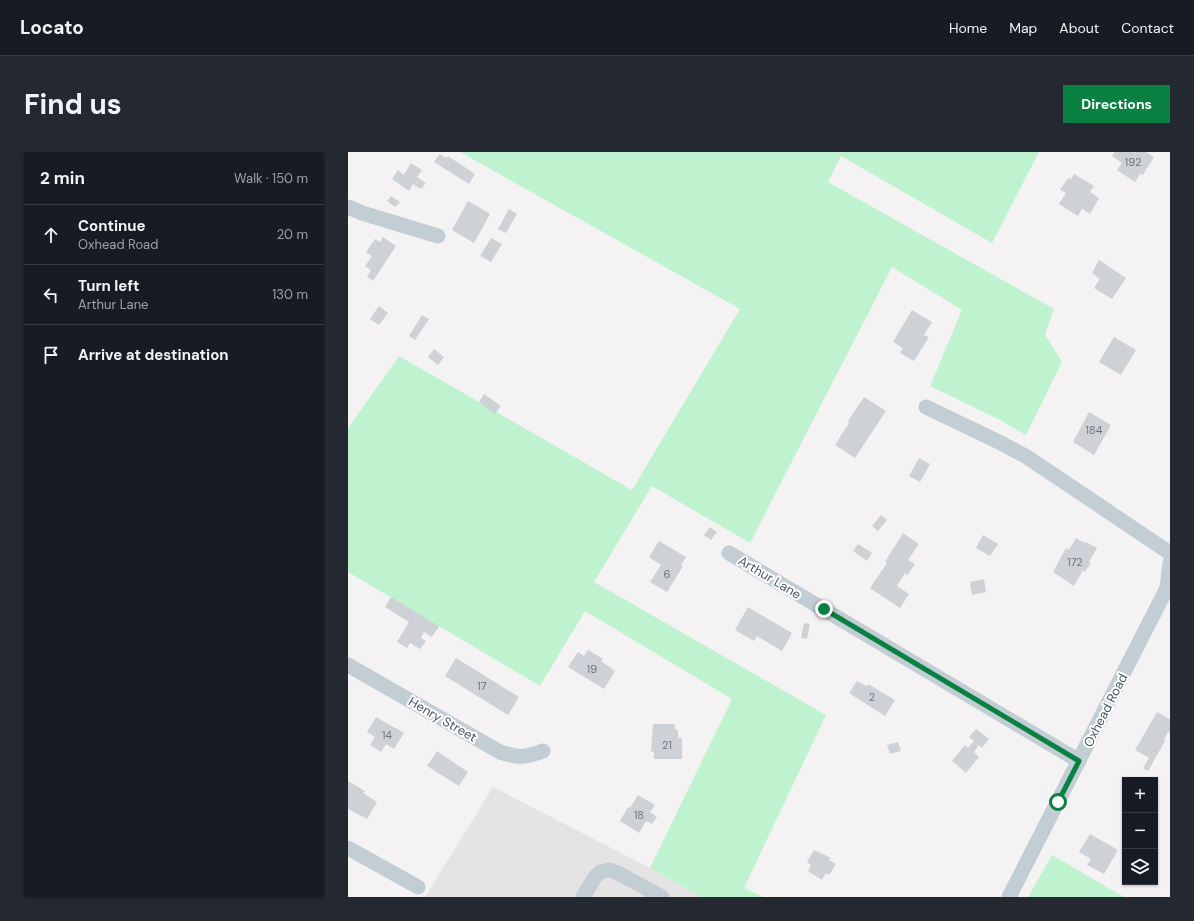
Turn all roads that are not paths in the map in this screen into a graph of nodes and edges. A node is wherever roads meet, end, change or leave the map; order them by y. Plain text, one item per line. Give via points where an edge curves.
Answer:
1 (348, 207) edge
2 (438, 236) dead end
3 (926, 407) dead end
4 (729, 553) dead end
5 (1170, 553) edge
6 (1170, 563) edge
7 (1169, 587) edge
8 (348, 665) edge
9 (543, 752) dead end
10 (1079, 761) junction
11 (348, 848) edge
12 (418, 887) dead end
13 (583, 897) edge
14 (662, 897) edge
15 (1009, 897) edge

1 - 2 street
3 - 5 street via 1027,457
4 - 10 street, Arthur Lane
6 - 7 street, Oxhead Road
7 - 10 street, Oxhead Road
8 - 9 street, Henry Street via 500,752 515,757
10 - 15 street, Oxhead Road
11 - 12 street
13 - 14 street via 595,877 600,872 609,870

